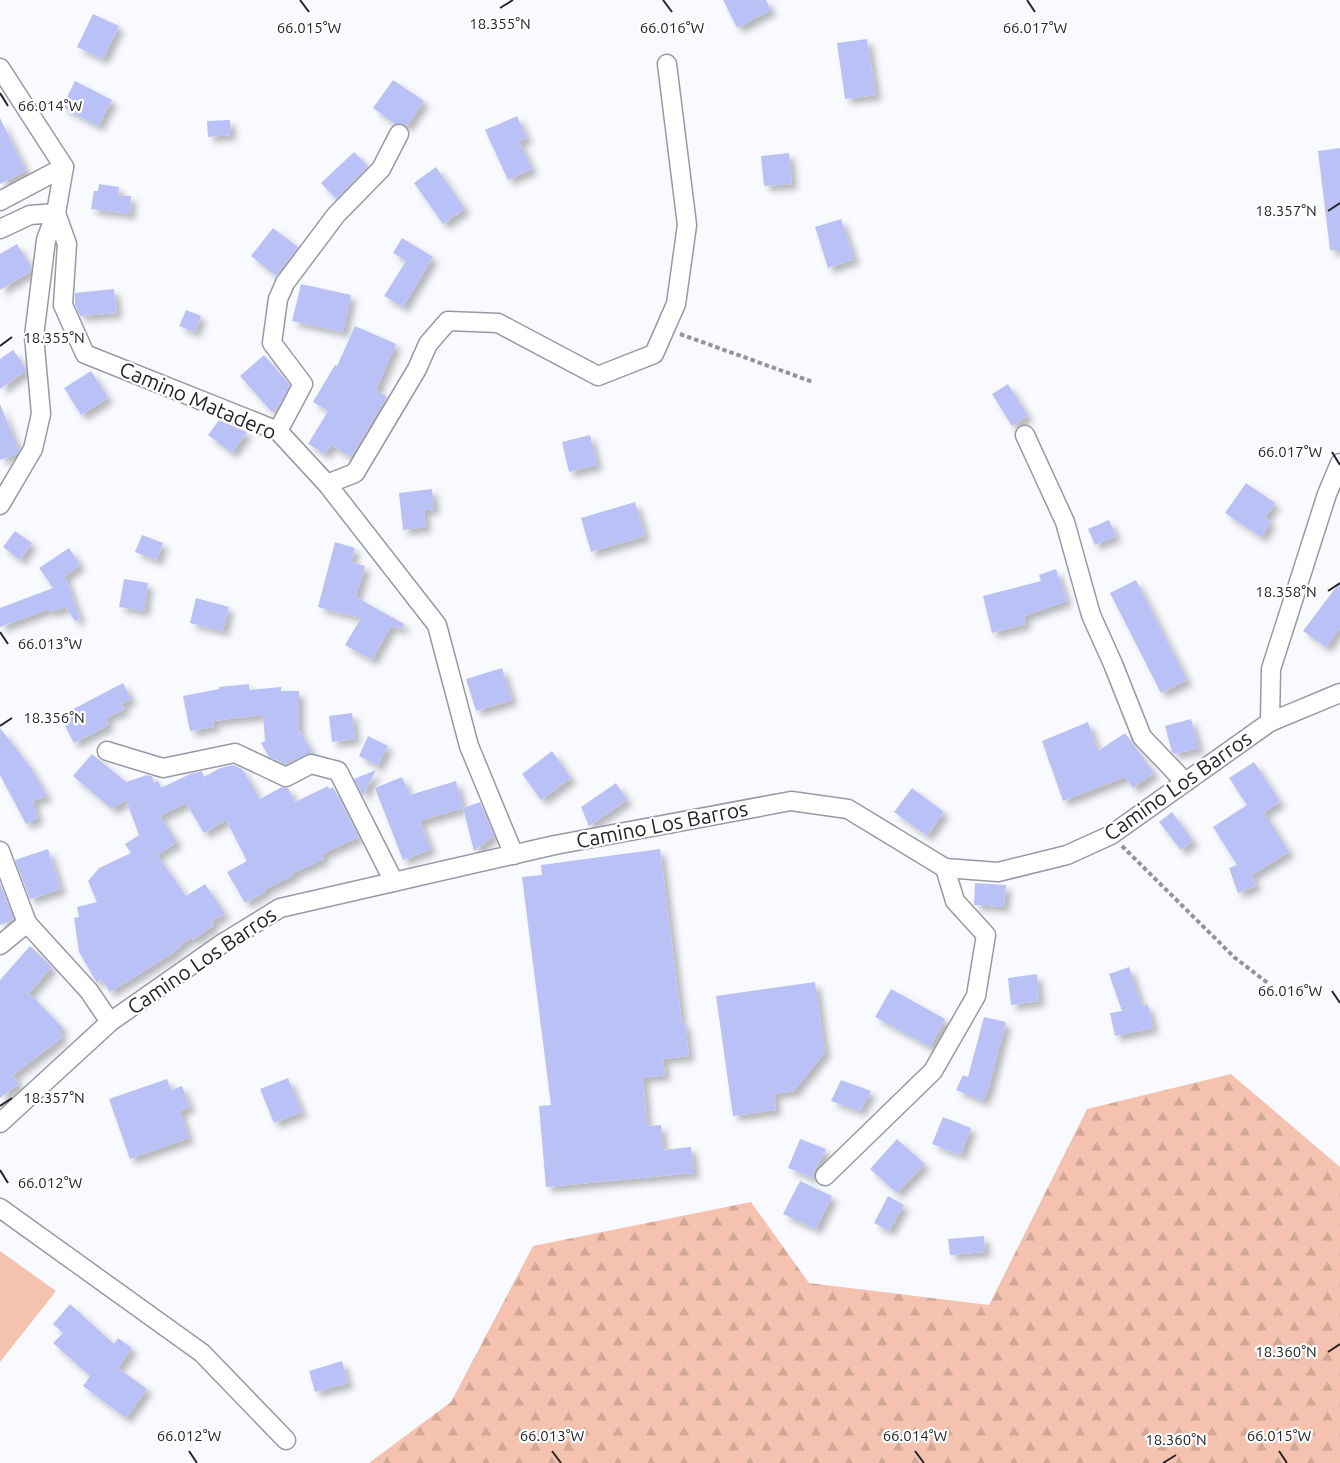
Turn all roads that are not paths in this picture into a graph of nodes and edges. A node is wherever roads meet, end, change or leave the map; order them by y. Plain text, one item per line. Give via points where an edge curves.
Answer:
1 (667, 64) dead end
2 (0, 68) edge
3 (399, 134) dead end
4 (64, 167) junction
5 (0, 201) edge
6 (56, 213) junction
7 (0, 229) edge
8 (278, 431) junction
9 (1025, 435) dead end
10 (1340, 463) edge
11 (327, 484) junction
12 (0, 505) edge
13 (1340, 693) edge
14 (1270, 722) junction
15 (107, 751) dead end
16 (1185, 782) junction
17 (0, 851) edge
18 (514, 855) junction
19 (945, 868) junction
20 (394, 882) junction
21 (27, 922) junction
22 (0, 945) edge
23 (110, 1022) junction
24 (0, 1123) edge
25 (825, 1176) dead end
26 (0, 1208) edge
27 (286, 1440) dead end

1 - 11 street via 687,225 675,304 654,354 598,376 498,323 448,321 428,344 355,473
2 - 4 street
3 - 8 street via 381,169 336,215 285,283 278,299 272,343 303,384
4 - 5 street
4 - 6 street, Camino Matadero
6 - 7 street via 30,215
6 - 8 street, Camino Matadero via 67,244 63,305 86,354
6 - 12 street via 46,240 33,336 41,414 33,449
8 - 11 street, Camino Matadero
9 - 16 street via 1065,522 1091,615 1142,737
10 - 14 street via 1271,669
11 - 18 street, Camino Matadero via 437,625 469,746
13 - 14 street, Camino Los Barros
14 - 16 street, Camino Los Barros
15 - 20 street via 163,768 235,753 286,777 311,764 338,771
16 - 19 street, Camino Los Barros via 1111,835 1067,855 998,872
17 - 21 street
18 - 19 street, Camino Los Barros via 790,801 848,808
18 - 20 street, Camino Los Barros
19 - 25 street via 955,901 986,935 976,996 933,1071
20 - 23 street, Camino Los Barros via 280,908
21 - 22 street
21 - 23 street via 89,991
23 - 24 street, Camino Los Barros
26 - 27 street via 202,1353

